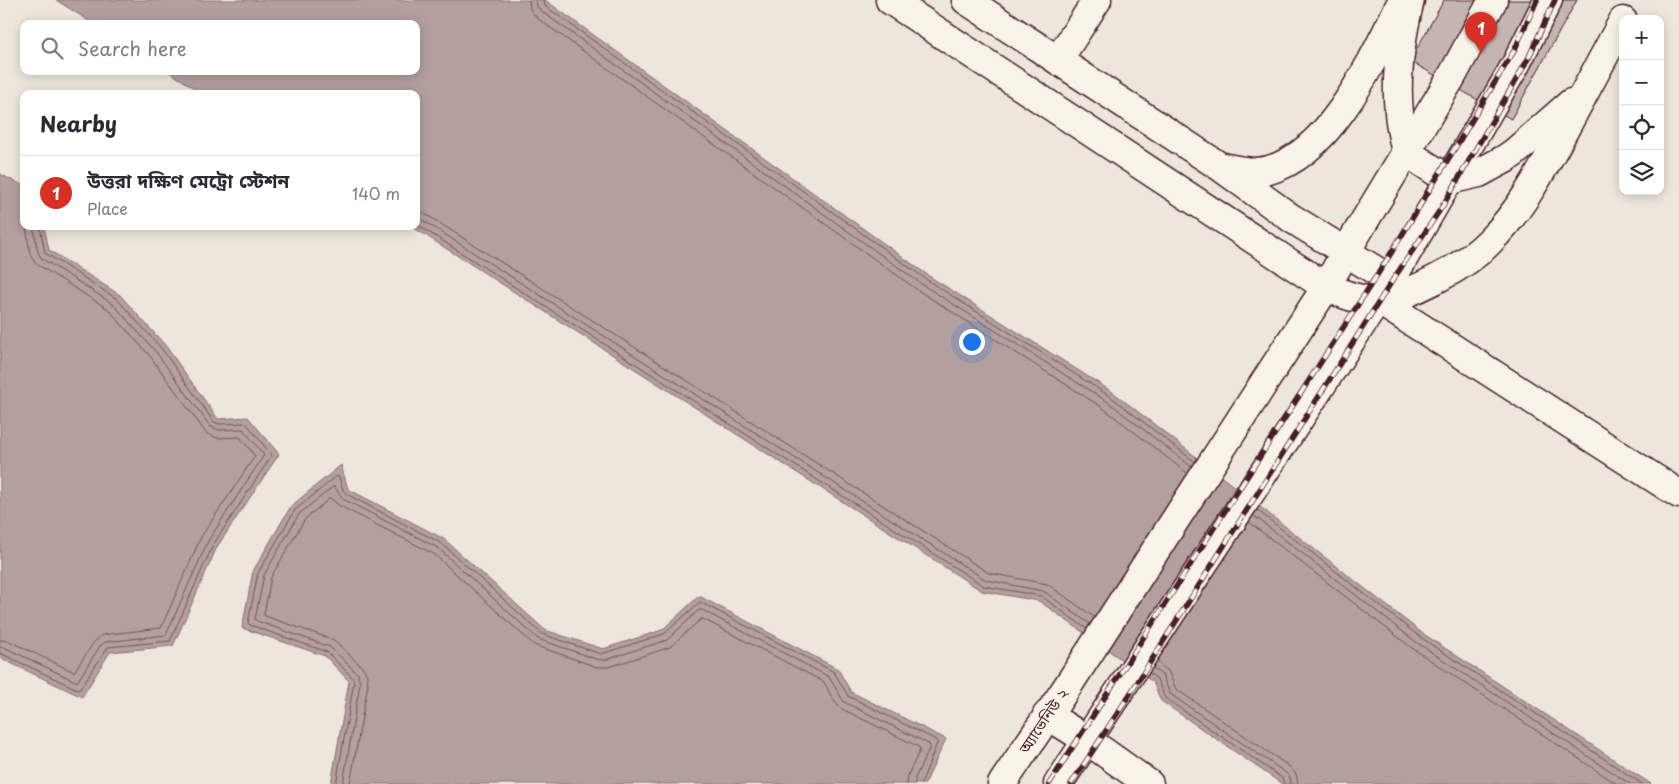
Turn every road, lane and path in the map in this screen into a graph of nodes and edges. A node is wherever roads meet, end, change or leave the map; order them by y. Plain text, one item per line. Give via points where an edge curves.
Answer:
1 (890, 0) edge
2 (966, 0) edge
3 (1097, 0) edge
4 (1403, 0) edge
5 (1410, 0) edge
6 (1493, 0) edge
7 (1548, 0) edge
8 (1632, 0) edge
9 (1625, 15) edge
10 (1619, 28) edge
11 (1058, 60) junction
12 (1594, 77) junction
13 (1406, 152) junction
14 (1219, 166) junction
15 (1449, 180) junction
16 (1345, 253) junction
17 (1326, 287) junction
18 (1384, 290) junction
19 (1679, 494) edge
20 (1047, 715) junction
21 (1087, 740) junction
22 (1002, 784) edge
23 (1058, 784) edge
24 (1149, 784) edge

1 - 17 street
2 - 11 street
3 - 11 street
4 - 14 street via 1346,104 1306,149 1288,162 1268,170 1254,172
5 - 13 street via 1398,63 1399,115
6 - 13 street, অ্যাভেনিউ ২
7 - 15 street via 1516,64
8 - 9 street
10 - 12 street
11 - 14 street
12 - 15 street via 1564,110 1515,152 1479,173
12 - 18 street via 1537,179 1490,241 1466,261 1406,293
13 - 15 street
13 - 16 street, অ্যাভেনিউ ২
14 - 16 street
15 - 18 street
16 - 17 street, অ্যাভেনিউ ২
16 - 18 street
17 - 18 street via 1361,299
17 - 20 street, অ্যাভেনিউ ২
18 - 19 street
18 - 21 street
20 - 21 street
20 - 22 street, অ্যাভেনিউ ২
21 - 23 street
21 - 24 street

